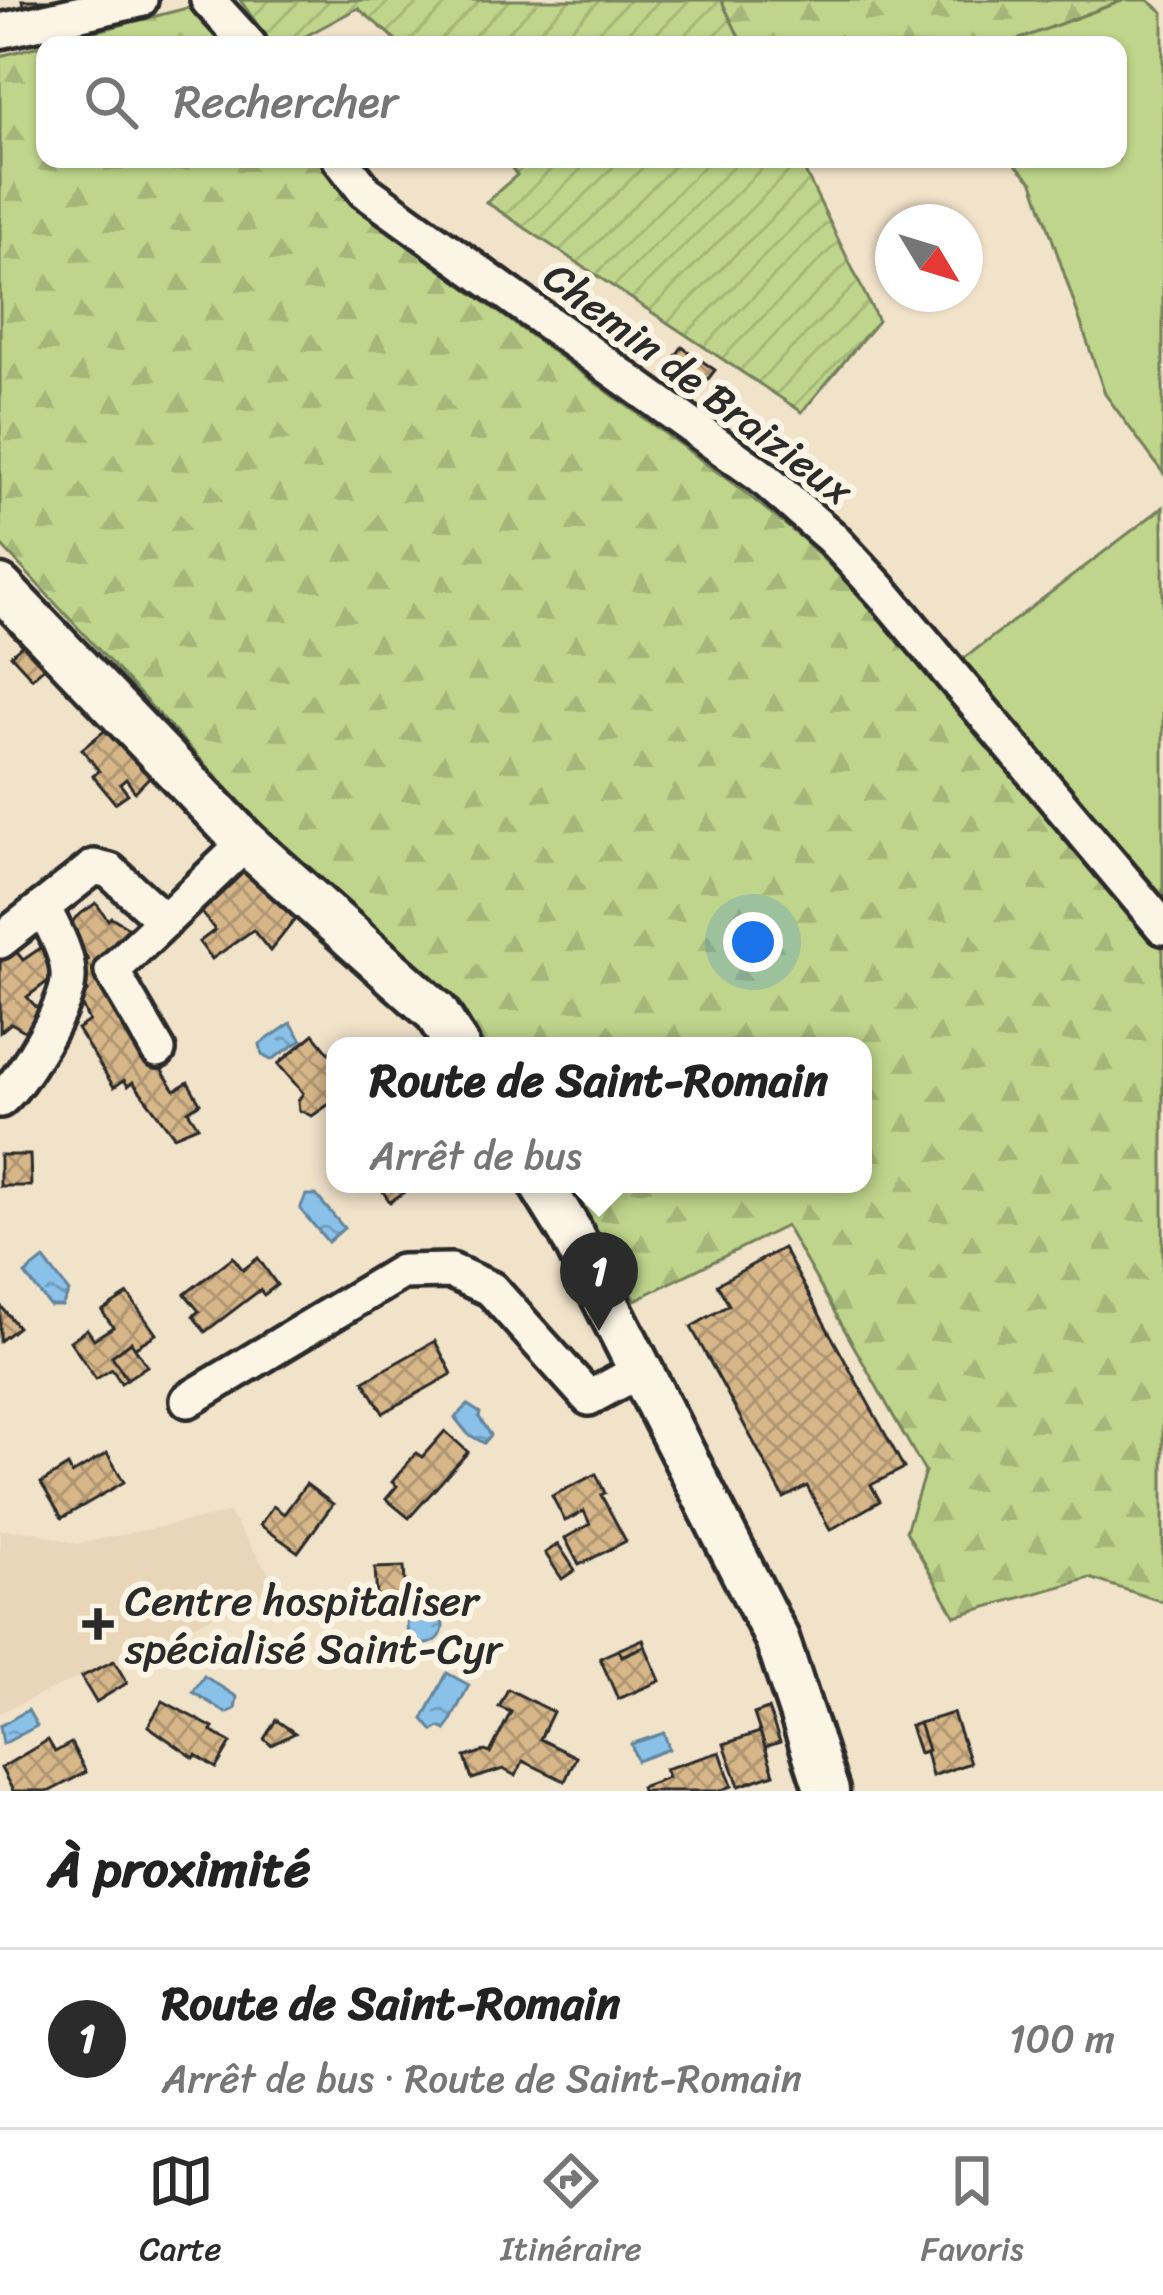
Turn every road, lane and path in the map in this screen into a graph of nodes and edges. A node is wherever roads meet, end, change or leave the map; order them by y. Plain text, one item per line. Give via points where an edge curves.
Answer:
1 (140, 0) edge
2 (208, 0) edge
3 (0, 31) edge
4 (241, 36) edge
5 (347, 168) edge
6 (0, 587) edge
7 (246, 843) junction
8 (43, 907) junction
9 (166, 921) junction
10 (1163, 927) edge
11 (0, 940) edge
12 (451, 1037) edge
13 (158, 1050) dead end
14 (0, 1100) edge
15 (547, 1193) edge
16 (640, 1370) junction
17 (188, 1400) dead end
18 (827, 1791) edge

1 - 3 street
2 - 4 street
5 - 10 street, Chemin de Braizieux via 365,191 761,476 831,537
6 - 7 main road
7 - 9 street
7 - 12 main road via 436,1012
8 - 9 street via 94,867
8 - 11 street
8 - 14 street via 63,948 68,985 27,1070
9 - 13 street via 112,971
15 - 16 main road
16 - 17 street via 589,1398 490,1289 451,1270 401,1272
16 - 18 main road via 777,1639

